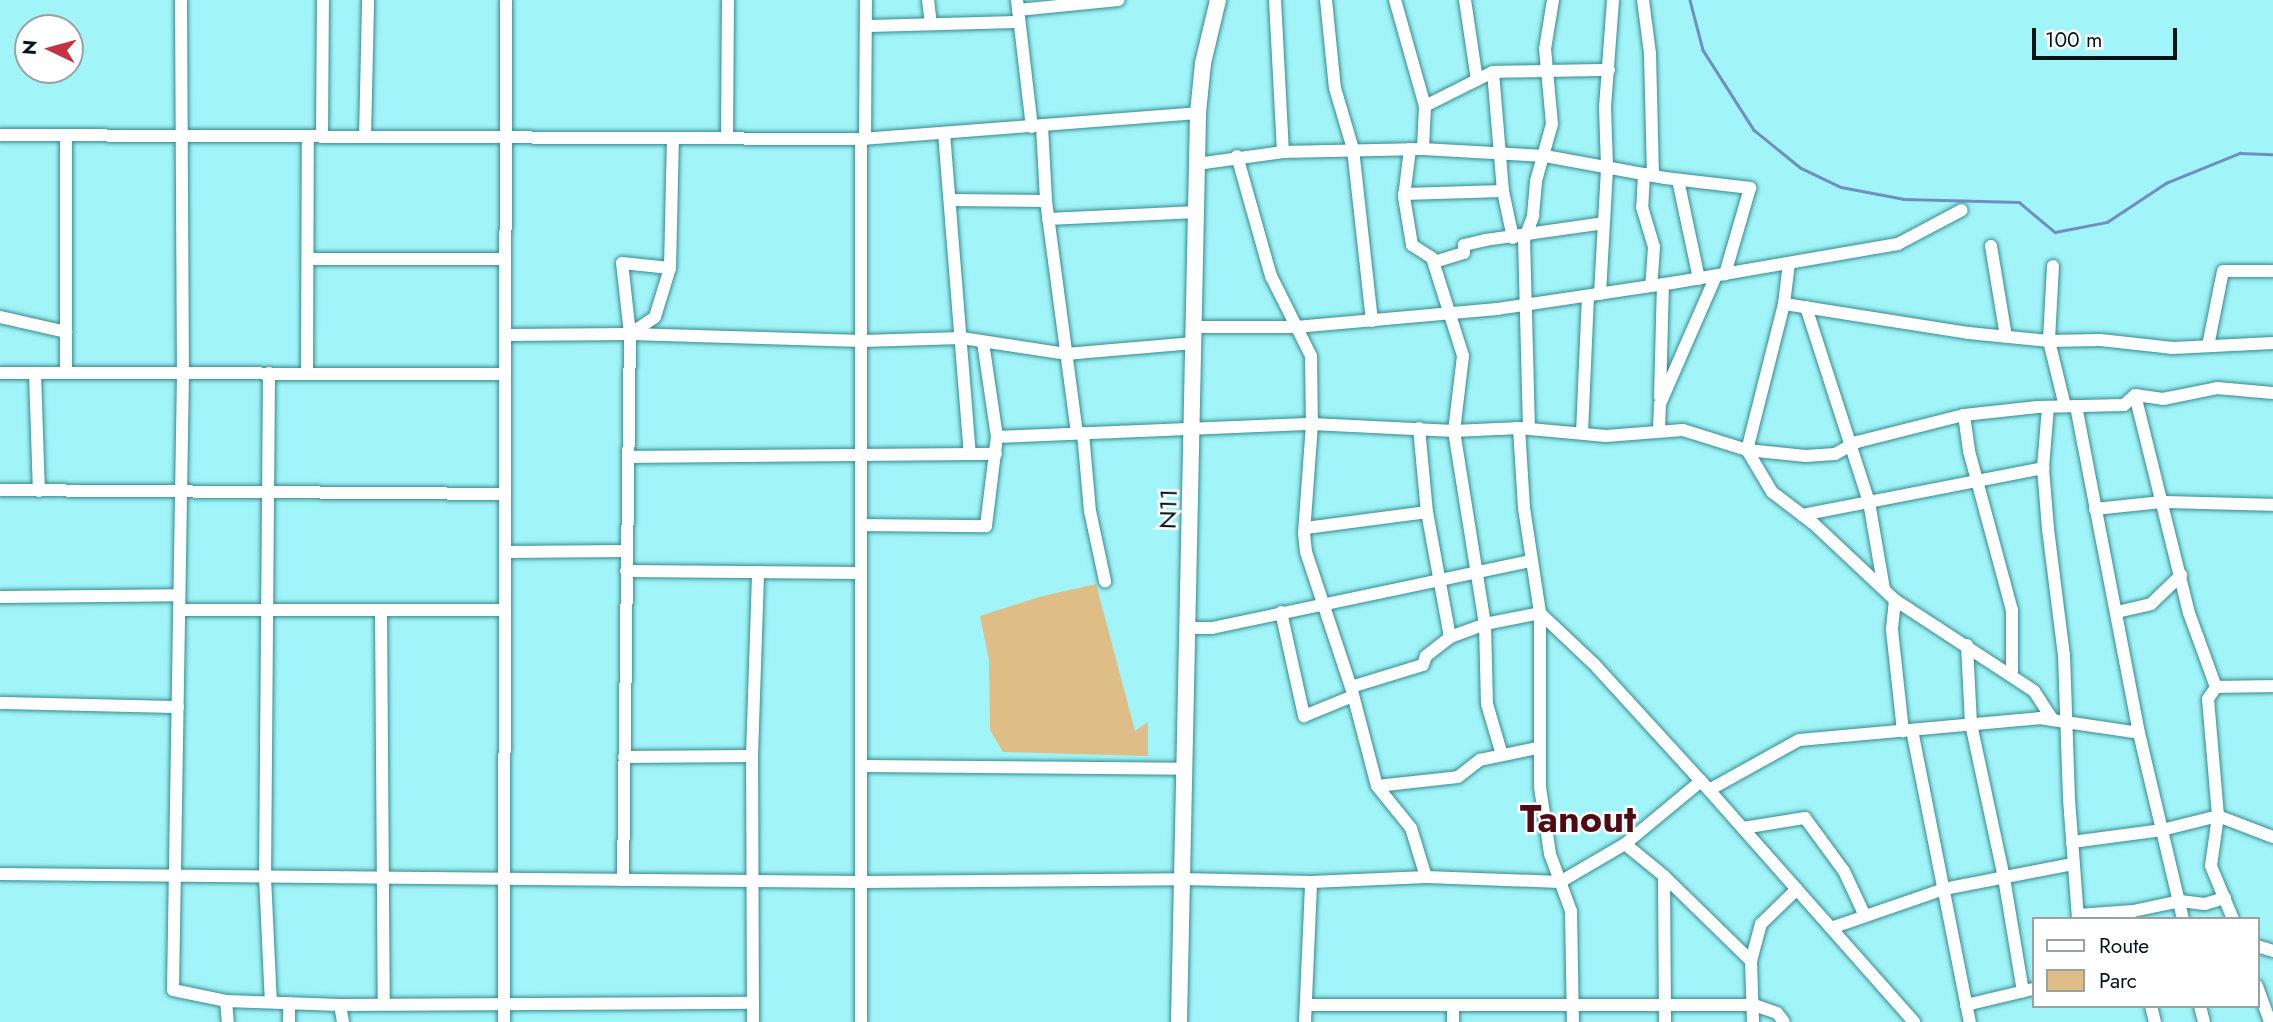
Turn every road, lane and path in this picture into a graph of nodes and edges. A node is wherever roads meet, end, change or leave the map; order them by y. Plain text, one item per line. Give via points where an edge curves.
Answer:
1 (181, 0) edge
2 (323, 0) edge
3 (368, 0) edge
4 (506, 0) edge
5 (728, 0) edge
6 (866, 0) edge
7 (928, 0) edge
8 (1119, 0) edge
9 (1218, 0) edge
10 (1275, 0) edge
11 (1326, 0) edge
12 (1395, 0) edge
13 (1465, 0) edge
14 (1553, 0) edge
15 (1613, 0) edge
16 (1643, 0) edge
17 (1018, 11) edge
18 (931, 24) junction
19 (866, 26) junction
20 (1609, 70) junction
21 (1547, 71) junction
22 (1493, 72) junction
23 (1477, 80) junction
24 (1424, 106) junction
25 (1198, 113) junction
26 (1037, 127) junction
27 (944, 133) junction
28 (0, 135) edge
29 (66, 136) junction
30 (181, 136) junction
31 (308, 137) junction
32 (322, 137) junction
33 (365, 137) junction
34 (505, 138) junction
35 (673, 138) junction
36 (727, 138) junction
37 (863, 139) junction
38 (1353, 149) junction
39 (1416, 149) junction
40 (1283, 152) junction
41 (1501, 155) junction
42 (1237, 156) junction
43 (1545, 156) junction
44 (1197, 164) junction
45 (1607, 167) junction
46 (1648, 175) junction
47 (1678, 180) junction
48 (1503, 191) junction
49 (1404, 194) junction
50 (950, 200) junction
51 (1046, 201) junction
52 (1962, 210) dead end
53 (1197, 212) junction
54 (1048, 219) junction
55 (1604, 223) junction
56 (1519, 236) junction
57 (1991, 246) dead end
58 (505, 258) junction
59 (307, 259) junction
60 (1434, 262) junction
61 (1789, 264) junction
62 (2053, 266) dead end
63 (670, 268) junction
64 (2273, 271) edge
65 (1720, 275) junction
66 (1699, 279) junction
67 (1657, 285) junction
68 (1594, 295) junction
69 (1784, 304) junction
70 (1527, 305) junction
71 (1806, 307) junction
72 (1452, 313) junction
73 (0, 317) edge
74 (1372, 321) junction
75 (1296, 327) junction
76 (66, 332) junction
77 (630, 334) junction
78 (506, 335) junction
79 (1194, 335) junction
80 (2006, 337) junction
81 (962, 338) junction
82 (862, 341) junction
83 (2049, 341) junction
84 (983, 342) junction
85 (2273, 343) edge
86 (2208, 346) junction
87 (1066, 354) junction
88 (0, 373) edge
89 (36, 373) junction
90 (66, 373) junction
91 (183, 373) junction
92 (269, 373) junction
93 (307, 373) junction
94 (505, 374) junction
95 (2273, 393) edge
96 (2135, 395) junction
97 (1660, 404) junction
98 (2071, 406) junction
99 (2048, 407) junction
100 (1965, 415) junction
101 (1312, 424) junction
102 (1419, 428) junction
103 (1524, 428) junction
104 (1193, 430) junction
105 (1454, 431) junction
106 (1658, 431) junction
107 (1080, 433) junction
108 (1582, 433) junction
109 (996, 437) junction
110 (1849, 447) junction
111 (1748, 450) junction
112 (970, 454) junction
113 (996, 454) junction
114 (861, 456) junction
115 (628, 457) junction
116 (2043, 468) junction
117 (1977, 481) junction
118 (0, 490) edge
119 (38, 491) junction
120 (181, 493) junction
121 (267, 493) junction
122 (505, 494) junction
123 (1868, 502) junction
124 (2162, 502) junction
125 (2273, 505) edge
126 (2095, 509) junction
127 (1427, 512) junction
128 (1802, 515) junction
129 (861, 525) junction
130 (1306, 528) junction
131 (626, 551) junction
132 (505, 552) junction
133 (1531, 561) junction
134 (626, 572) junction
135 (758, 572) junction
136 (861, 573) junction
137 (1476, 575) junction
138 (2181, 575) junction
139 (1438, 580) junction
140 (1105, 581) dead end
141 (1884, 589) junction
142 (179, 595) junction
143 (0, 597) edge
144 (1895, 600) junction
145 (1322, 604) junction
146 (179, 610) junction
147 (268, 610) junction
148 (381, 610) junction
149 (505, 610) junction
150 (1281, 612) junction
151 (2117, 612) junction
152 (1540, 613) junction
153 (1485, 624) junction
154 (1187, 628) junction
155 (1450, 637) junction
156 (1967, 645) junction
157 (2012, 675) junction
158 (2273, 685) edge
159 (2216, 687) junction
160 (1352, 691) junction
161 (0, 703) edge
162 (178, 707) junction
163 (2053, 720) junction
164 (2067, 722) junction
165 (1971, 724) junction
166 (1908, 730) junction
167 (2139, 733) junction
168 (1537, 748) junction
169 (1502, 755) junction
170 (752, 756) junction
171 (624, 757) junction
172 (862, 766) junction
173 (1185, 769) junction
174 (1705, 785) junction
175 (1377, 786) junction
176 (2218, 816) junction
177 (1743, 828) junction
178 (2162, 830) junction
179 (2273, 837) edge
180 (2072, 842) junction
181 (1625, 844) junction
182 (2073, 864) junction
183 (0, 874) edge
184 (175, 876) junction
185 (1664, 876) junction
186 (265, 877) junction
187 (1426, 877) junction
188 (381, 878) junction
189 (2004, 878) junction
190 (504, 879) junction
191 (1182, 879) junction
192 (623, 880) junction
193 (752, 880) junction
194 (862, 882) junction
195 (1311, 882) junction
196 (1560, 882) junction
197 (1797, 889) junction
198 (1944, 889) junction
199 (2225, 898) junction
200 (2180, 901) junction
201 (2123, 915) edge
202 (1865, 916) junction
203 (2078, 917) edge
204 (2183, 917) edge
205 (2232, 917) edge
206 (1830, 928) junction
207 (1751, 961) junction
208 (2028, 990) edge
209 (2259, 992) edge
210 (226, 1001) junction
211 (271, 1002) junction
212 (289, 1003) junction
213 (752, 1003) junction
214 (384, 1004) junction
215 (504, 1004) junction
216 (1966, 1004) junction
217 (340, 1005) junction
218 (1306, 1006) junction
219 (1453, 1006) junction
220 (1573, 1006) junction
221 (1665, 1006) junction
222 (1754, 1006) junction
223 (228, 1022) edge
224 (289, 1022) edge
225 (343, 1022) edge
226 (503, 1022) edge
227 (753, 1022) edge
228 (861, 1022) edge
229 (1179, 1022) edge
230 (1305, 1022) edge
231 (1453, 1022) edge
232 (1573, 1022) edge
233 (1665, 1022) edge
234 (1753, 1022) edge
235 (1784, 1022) edge
236 (1913, 1022) edge
237 (1970, 1022) edge
238 (2270, 1022) edge

1 - 30 street
2 - 32 street
3 - 33 street
4 - 34 street
5 - 36 street
6 - 19 street
7 - 18 street
8 - 17 street
9 - 25 main road, N11
10 - 40 street
11 - 38 street via 1335,88
12 - 24 street
13 - 23 street
14 - 21 street via 1545,49
15 - 20 street
16 - 46 street via 1650,53
17 - 18 street
17 - 26 street
18 - 19 street
19 - 37 street
20 - 21 street
20 - 45 street
21 - 22 street
21 - 43 street via 1552,124
22 - 23 street
22 - 41 street
23 - 24 street
24 - 39 street
25 - 26 street
25 - 44 main road, N11
26 - 27 street
26 - 51 street
27 - 37 street
27 - 50 street
28 - 29 street
29 - 30 street
29 - 76 street
30 - 31 street
30 - 91 street
31 - 32 street
31 - 59 street
32 - 33 street
33 - 34 street
34 - 35 street
34 - 58 street
35 - 36 street
35 - 63 street
36 - 37 street
37 - 82 street
38 - 39 street
38 - 40 street
38 - 74 street
39 - 41 street
39 - 49 street
40 - 42 street
41 - 43 street
41 - 48 street
42 - 44 street
42 - 75 street via 1271,276
43 - 45 street
43 - 56 street via 1536,181 1533,216
44 - 53 main road, N11
45 - 46 street
45 - 55 street
46 - 47 street
46 - 67 street via 1642,207 1654,247
47 - 65 street via 1750,188
47 - 66 street
48 - 49 street
48 - 56 street
49 - 60 street via 1412,245
50 - 51 street
50 - 81 street
51 - 54 street
52 - 61 street via 1898,244
53 - 54 street
53 - 79 main road, N11
54 - 87 street
55 - 56 street
55 - 68 street
56 - 60 street via 1464,245 1464,253
56 - 70 street
57 - 80 street
58 - 59 street
58 - 78 street
59 - 93 street
60 - 72 street
61 - 65 street
61 - 69 street
62 - 83 street
63 - 77 street via 655,317
63 - 77 street via 622,263
64 - 86 street via 2223,271
65 - 66 street
65 - 97 street
66 - 67 street
67 - 68 street
67 - 97 street
68 - 70 street
68 - 108 street
69 - 71 street
69 - 111 street
70 - 72 street
70 - 103 street
71 - 80 street
71 - 110 street
72 - 74 street
72 - 105 street via 1463,356
73 - 76 street
74 - 75 street
75 - 79 street
75 - 101 street via 1311,356
76 - 90 street
77 - 78 street
77 - 82 street
77 - 115 street
78 - 94 street
79 - 87 street
79 - 104 main road, N11
80 - 83 street
81 - 82 street
81 - 84 street
81 - 112 street
82 - 114 street
83 - 86 street
83 - 98 street
84 - 87 street
84 - 109 street
85 - 86 street
87 - 107 street
88 - 89 street
89 - 90 street
89 - 119 street
90 - 91 street
91 - 92 street
91 - 120 street
92 - 93 street
92 - 121 street
93 - 94 street
94 - 122 street
95 - 96 street via 2217,388 2163,399
96 - 98 street via 2124,405
96 - 124 street
97 - 106 street
98 - 99 street
98 - 126 street
99 - 100 street
99 - 116 street
100 - 110 street
100 - 117 street
101 - 102 street
101 - 104 street
101 - 130 street
102 - 105 street
102 - 127 street
103 - 105 street
103 - 108 street
103 - 133 street via 1524,508
104 - 107 street
104 - 154 main road, N11
105 - 137 street
106 - 108 street via 1606,436
106 - 111 street via 1683,430
107 - 109 street
107 - 140 street
109 - 113 street
110 - 111 street via 1835,454 1806,456
110 - 123 street
111 - 128 street via 1772,492
112 - 113 street
112 - 114 street
113 - 129 street via 986,526
114 - 115 street
114 - 129 street
115 - 131 street
116 - 117 street
116 - 164 street
117 - 123 street
117 - 157 street via 2012,610
118 - 119 street
119 - 120 street
120 - 121 street
120 - 142 street
121 - 122 street
121 - 147 street
122 - 132 street
123 - 128 street
123 - 141 street
124 - 125 street
124 - 126 street
124 - 138 street
126 - 151 street
127 - 130 street
127 - 139 street
128 - 141 street
129 - 136 street
130 - 145 street via 1306,552
131 - 132 street
131 - 134 street
132 - 149 street
133 - 137 street
133 - 152 street
134 - 135 street
134 - 171 street
135 - 136 street
135 - 170 street
136 - 172 street
137 - 139 street
137 - 153 street
138 - 151 street via 2151,604
138 - 159 street via 2189,613
139 - 145 street
139 - 155 street
141 - 144 street
142 - 143 street
142 - 146 street
144 - 156 street
144 - 166 street via 1892,630
145 - 150 street
145 - 160 street
146 - 147 street
146 - 162 street
147 - 148 street
147 - 186 street
148 - 149 street
148 - 188 street
149 - 190 street
150 - 154 street via 1213,628
150 - 160 street via 1304,716
151 - 167 street
152 - 153 street
152 - 168 street
152 - 174 street via 1594,664
153 - 155 street
153 - 169 street via 1487,704
154 - 173 main road, N11
155 - 160 street via 1426,656 1423,665
156 - 157 street
156 - 165 street
157 - 163 street via 2034,691
158 - 159 street
159 - 176 street via 2208,699
160 - 175 street
161 - 162 street
162 - 184 street
163 - 164 street
163 - 165 street
164 - 167 street
164 - 180 street
165 - 166 street
165 - 189 street
166 - 174 street via 1799,740
166 - 198 street
167 - 178 street
168 - 169 street
168 - 196 street via 1548,840
169 - 175 street via 1480,760 1458,777
170 - 171 street
170 - 193 street
171 - 192 street
172 - 173 street
172 - 194 street
173 - 191 main road, N11
174 - 177 street
174 - 181 street
175 - 187 street via 1411,828
176 - 178 street
176 - 179 street
176 - 199 street via 2211,866
177 - 197 street
177 - 202 street via 1805,818 1844,871
178 - 180 street
178 - 200 street
180 - 182 street
181 - 185 street
181 - 196 street
182 - 189 street
182 - 203 street
183 - 184 street
184 - 186 street
184 - 210 street via 173,990
185 - 207 street
185 - 221 street
186 - 188 street
186 - 211 street
187 - 195 street
187 - 196 street
188 - 190 street
188 - 214 street
189 - 198 street
189 - 208 street
190 - 192 street
190 - 215 street
191 - 194 street
191 - 195 street
191 - 229 main road, N11
192 - 193 street
193 - 194 street
193 - 213 street
194 - 228 street
195 - 218 street
196 - 220 street via 1571,911
197 - 206 street
197 - 207 street via 1761,924
198 - 202 street
198 - 216 street
199 - 200 street via 2205,904
199 - 205 street
200 - 201 street
200 - 204 street
201 - 203 street
202 - 206 street
206 - 236 street
207 - 222 street
208 - 216 street
209 - 238 street
210 - 211 street
210 - 223 street
211 - 212 street
212 - 217 street
212 - 224 street
213 - 215 street
213 - 227 street
214 - 215 street
214 - 217 street
215 - 226 street
216 - 237 street
217 - 225 street
218 - 219 street
218 - 230 street
219 - 220 street
219 - 231 street
220 - 221 street
220 - 232 street
221 - 222 street
221 - 233 street
222 - 234 street
222 - 235 street via 1777,1013

